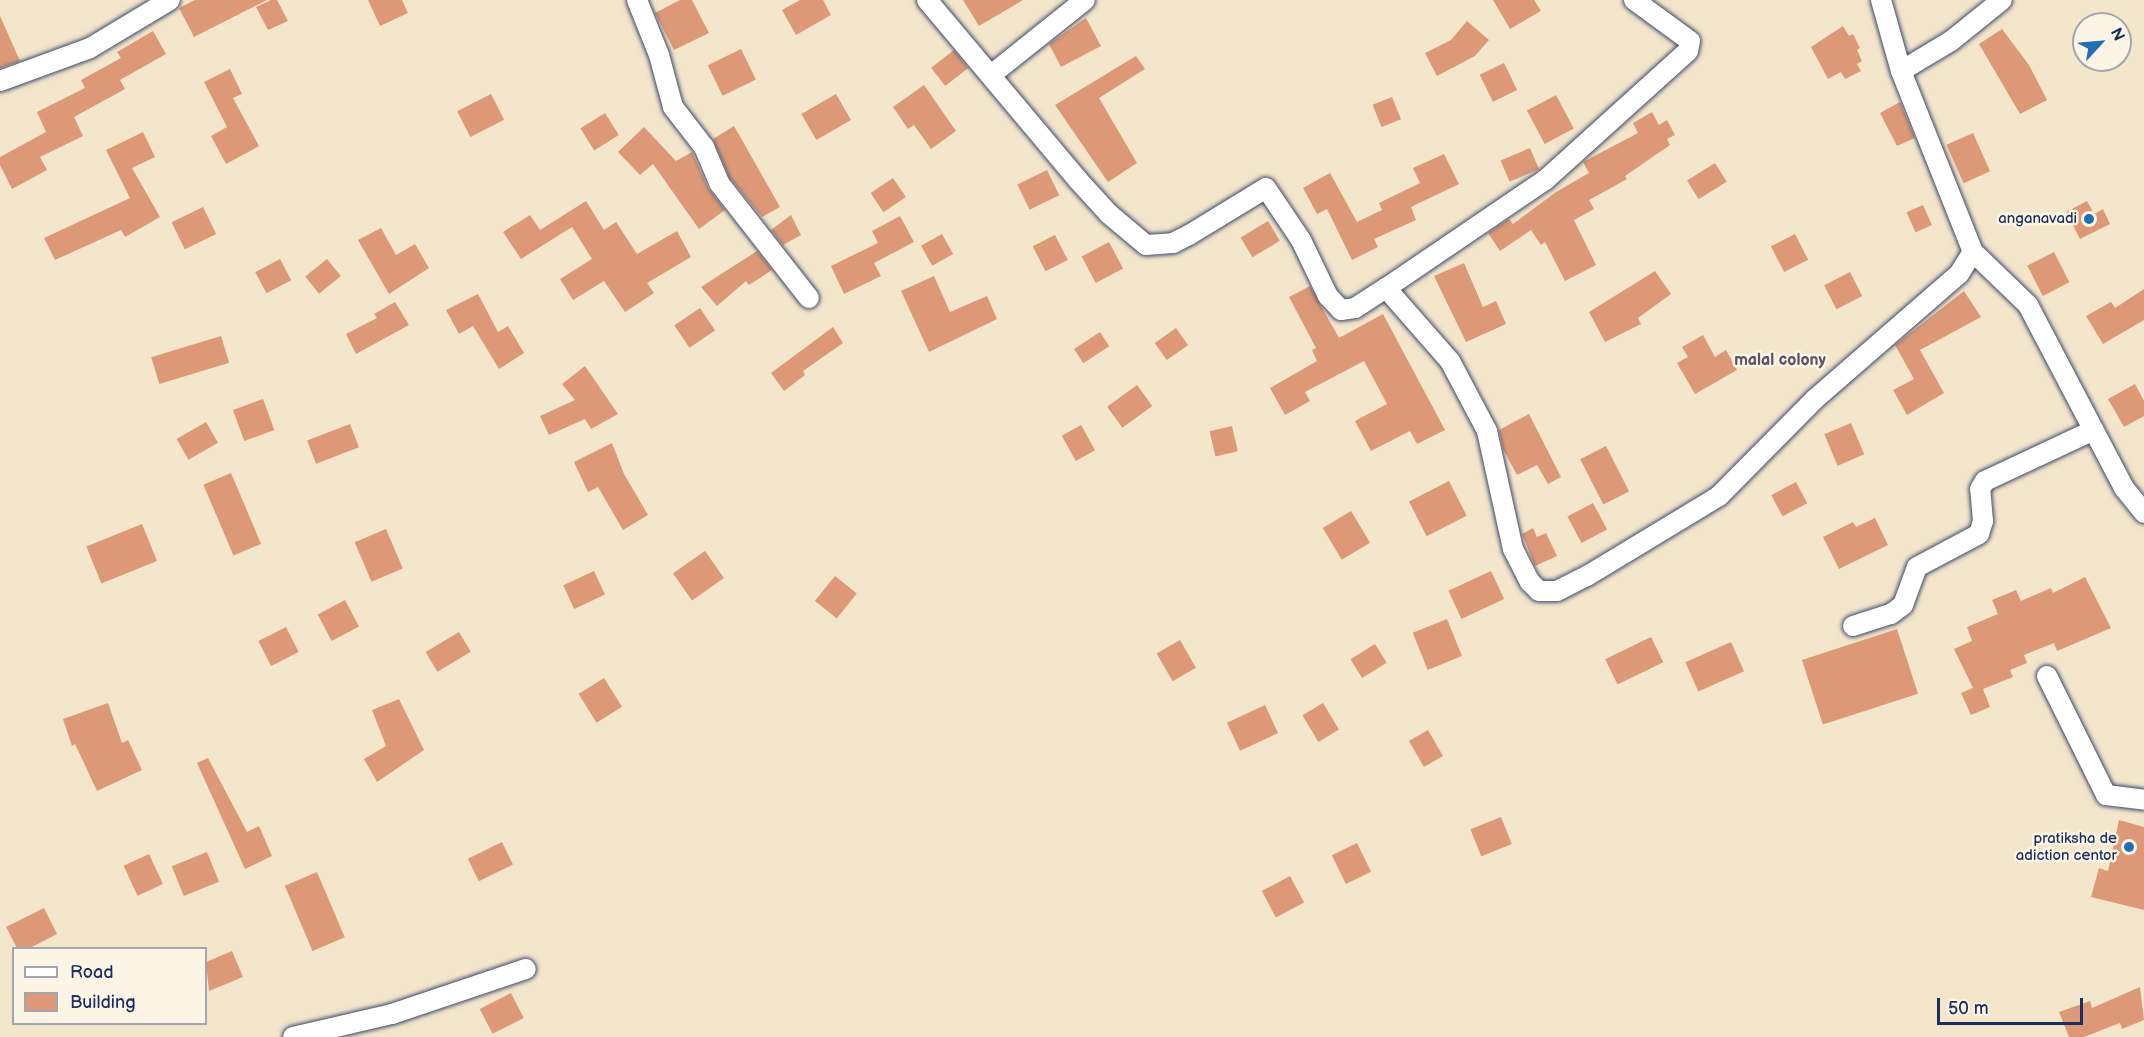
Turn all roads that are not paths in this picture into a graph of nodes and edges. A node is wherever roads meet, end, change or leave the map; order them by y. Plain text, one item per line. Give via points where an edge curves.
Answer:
1 (170, 0) edge
2 (637, 0) edge
3 (927, 0) edge
4 (1085, 0) edge
5 (1635, 0) edge
6 (1881, 0) edge
7 (2002, 0) edge
8 (1901, 71) junction
9 (991, 75) junction
10 (0, 81) edge
11 (1973, 252) junction
12 (1386, 288) junction
13 (809, 298) dead end
14 (2094, 430) junction
15 (2144, 513) edge
16 (1853, 626) dead end
17 (2047, 676) dead end
18 (2144, 800) edge
19 (526, 969) dead end
20 (293, 1037) edge

1 - 10 street via 90,48
2 - 13 street via 659,55 673,107 704,147 719,183
3 - 9 street
4 - 9 street
5 - 12 street via 1690,41 1688,51 1537,186
6 - 8 street
7 - 8 street via 1951,41
8 - 11 street
9 - 12 street via 1109,214 1146,245 1173,243 1266,188 1301,240 1328,296 1341,310 1355,308
11 - 12 street via 1959,274 1815,399 1719,496 1655,538 1557,591 1539,591 1513,549 1486,431 1450,361
11 - 14 street via 2028,305
14 - 15 street via 2124,488
14 - 16 street via 1985,480 1980,489 1983,521 1979,534 1917,567 1903,605 1891,614
17 - 18 street via 2106,795
19 - 20 street via 392,1014

